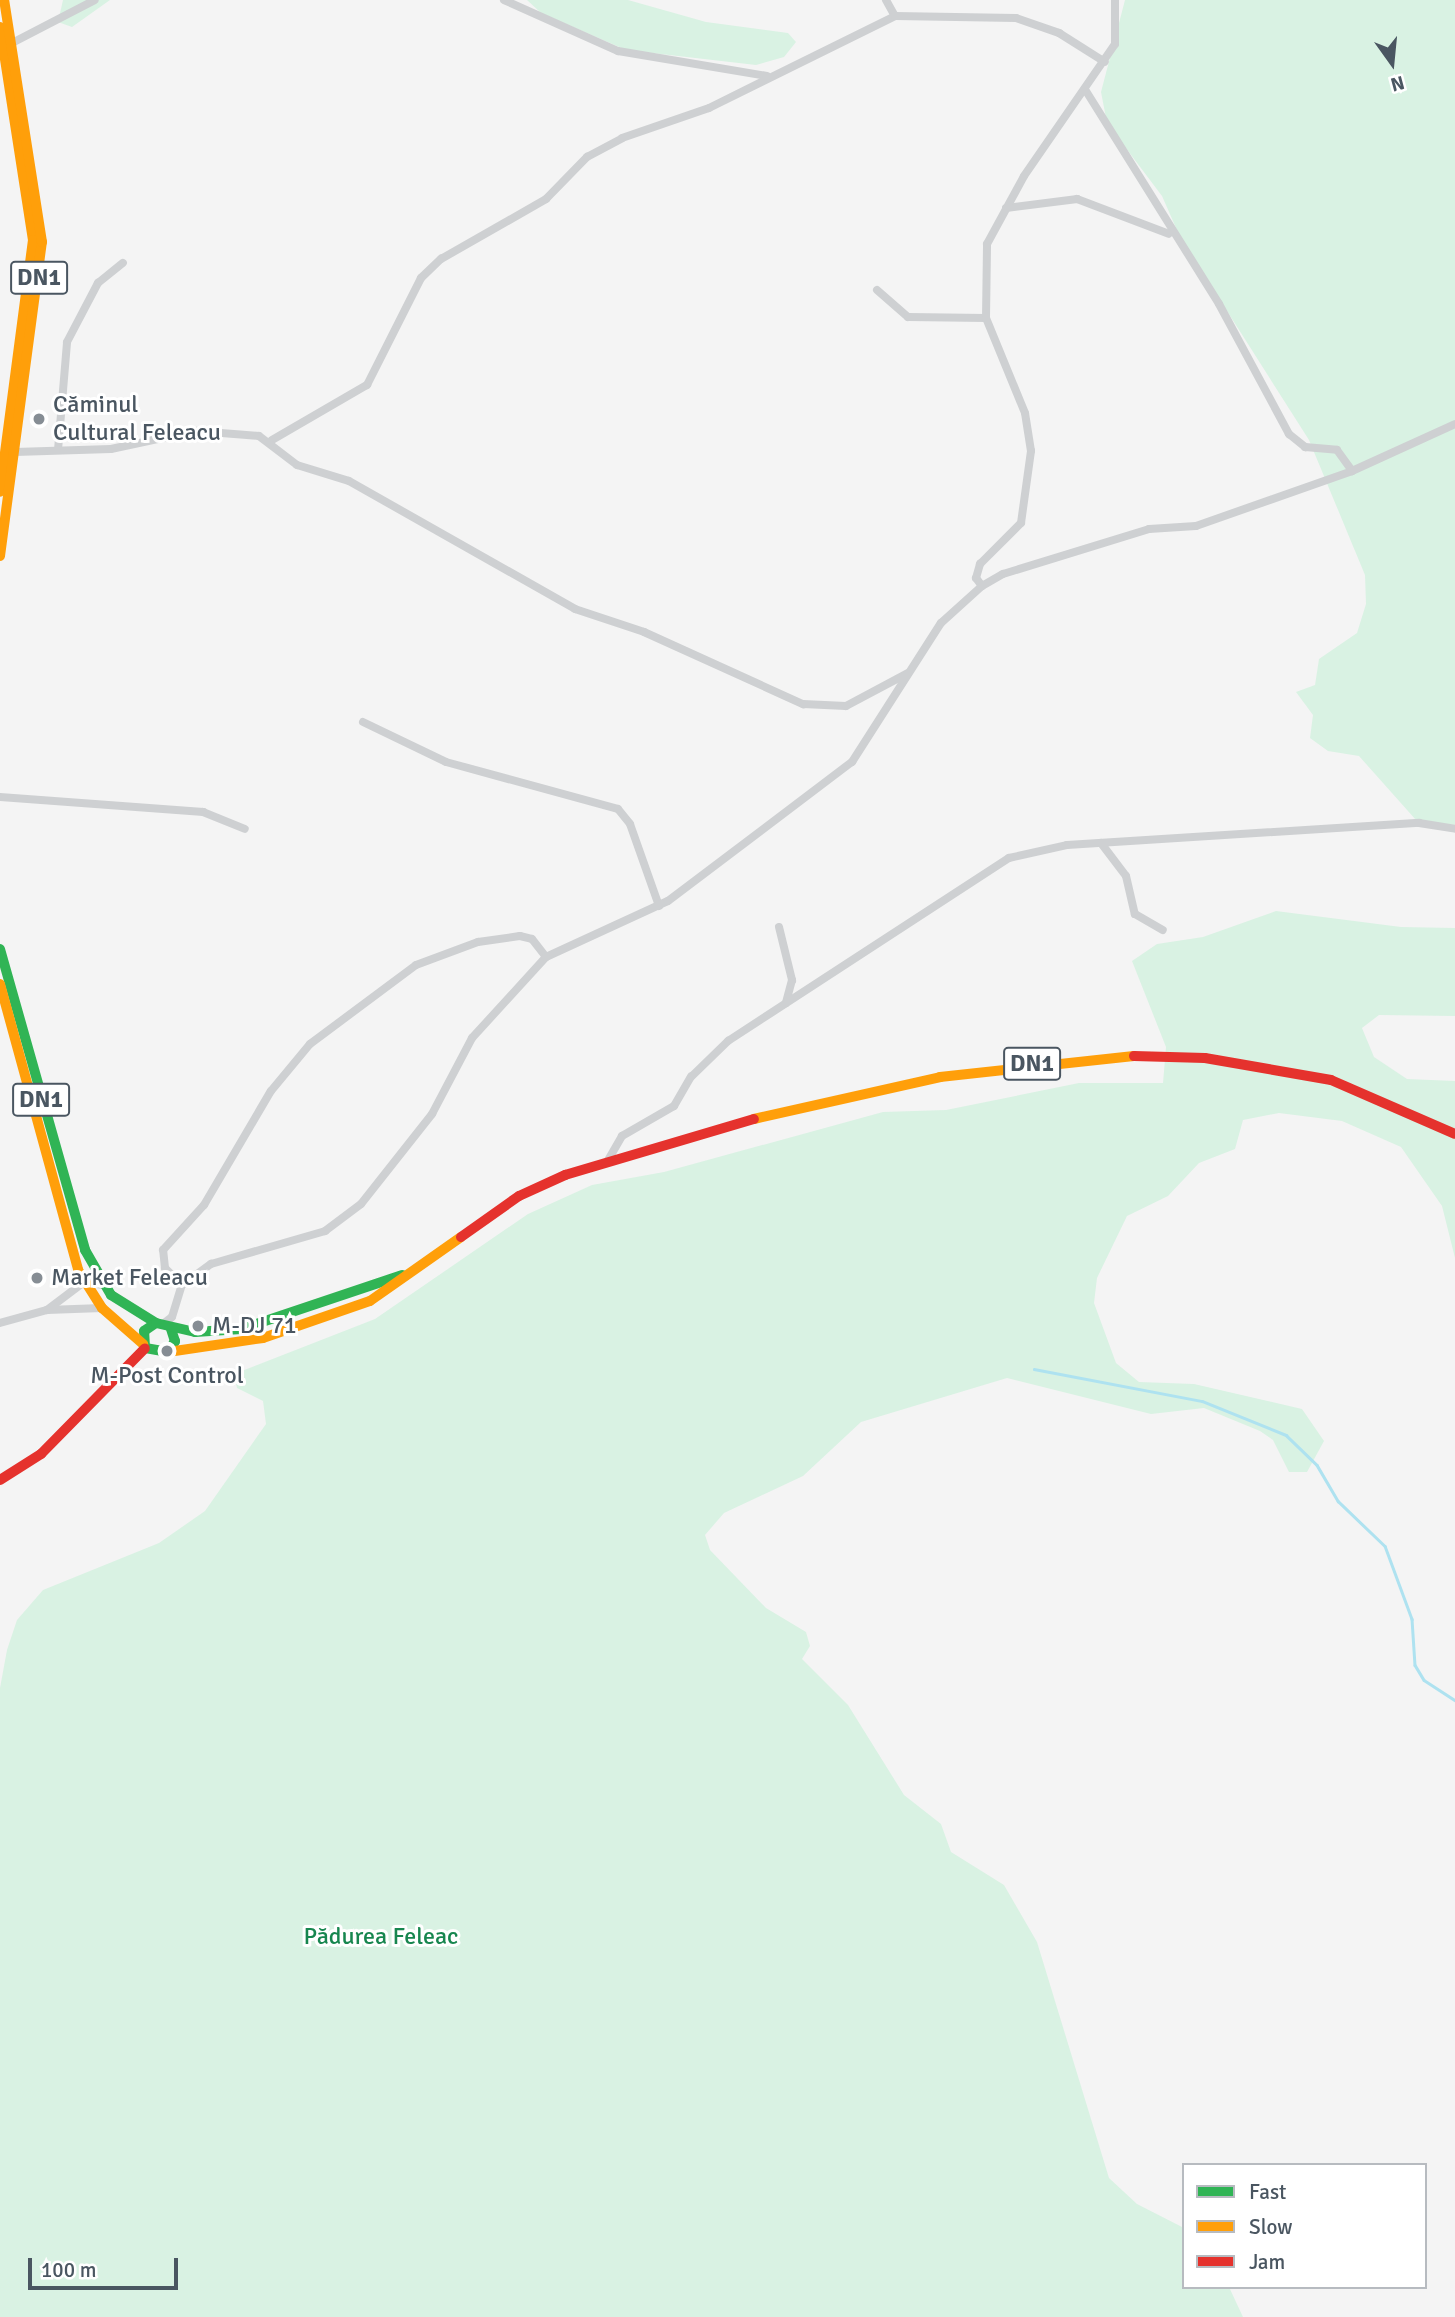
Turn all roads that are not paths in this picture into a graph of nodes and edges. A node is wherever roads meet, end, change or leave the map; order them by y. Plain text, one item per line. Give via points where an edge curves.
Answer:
1 (4, 0) edge
2 (95, 0) edge
3 (504, 0) edge
4 (886, 0) edge
5 (1115, 0) edge
6 (895, 16) junction
7 (0, 27) edge
8 (12, 43) junction
9 (1105, 62) junction
10 (767, 76) junction
11 (1086, 91) junction
12 (1006, 208) junction
13 (1169, 234) junction
14 (123, 263) dead end
15 (877, 290) dead end
16 (986, 318) junction
17 (1455, 424) edge
18 (272, 440) junction
19 (58, 450) junction
20 (15, 452) junction
21 (1352, 471) junction
22 (0, 492) edge
23 (0, 556) edge
24 (982, 586) junction
25 (910, 671) junction
26 (363, 722) dead end
27 (0, 797) edge
28 (245, 829) dead end
29 (1455, 829) edge
30 (1101, 843) junction
31 (659, 906) junction
32 (779, 927) dead end
33 (1163, 930) dead end
34 (0, 949) edge
35 (546, 957) junction
36 (0, 984) edge
37 (786, 1003) junction
38 (1455, 1133) edge
39 (607, 1162) junction
40 (406, 1274) junction
41 (84, 1282) junction
42 (103, 1285) junction
43 (182, 1285) junction
44 (102, 1308) junction
45 (47, 1311) junction
46 (0, 1323) edge
47 (164, 1325) junction
48 (144, 1346) junction
49 (168, 1352) junction
50 (0, 1480) edge

1 - 8 main road, DN1
2 - 8 street
3 - 10 street via 618,51
4 - 6 street
5 - 9 street via 1115,44
6 - 9 street via 1016,18 1059,33
6 - 10 street
7 - 22 main road, DN1 via 33,240
8 - 20 main road, DN1 via 42,242
9 - 11 street
10 - 18 street via 709,108 587,157 545,199 441,259 421,278 366,385
11 - 12 street
11 - 13 street via 1159,202
12 - 13 street via 1077,199
12 - 16 street via 987,244
13 - 21 street via 1219,304 1289,434 1305,447 1337,450
14 - 19 street via 98,283 67,342
15 - 16 street via 908,317
16 - 24 street via 1025,413 1031,451 1021,523 981,564 976,578
17 - 21 street
18 - 19 street via 196,431 111,449
18 - 25 street via 297,465 360,487 575,609 644,632 803,704 846,706
19 - 20 street
20 - 23 main road, DN1
21 - 24 street via 1196,526 1149,529 1003,573
24 - 25 street via 941,623
25 - 31 street via 852,762
26 - 31 street via 446,762 618,809 630,824
27 - 28 street via 203,812
29 - 30 street via 1419,823
30 - 33 street via 1126,876 1135,914
30 - 37 street via 1036,850 988,867
31 - 35 street
32 - 37 street via 792,979
34 - 42 main road, DN1 via 80,1232
35 - 43 street via 472,1038 432,1114 362,1204 325,1231 211,1264
35 - 43 street via 532,939 503,936 416,965 301,1052 271,1091 233,1163 163,1250 165,1268
36 - 41 main road, DN1
37 - 39 street via 728,1041 691,1077 674,1106 622,1136
38 - 39 main road, DN1 via 1331,1080 1218,1059 1118,1055 861,1092
39 - 40 main road, DN1 via 519,1196
40 - 47 main road, DN1 via 258,1325 207,1333
40 - 49 main road, DN1 via 370,1301 286,1332
41 - 42 street
41 - 44 main road, DN1
41 - 45 street
42 - 47 main road, DN1 via 122,1305
43 - 47 street via 172,1317
44 - 45 street
44 - 48 main road, DN1
45 - 46 street
47 - 48 main road via 144,1331
47 - 49 main road via 175,1341
48 - 49 main road, DN1
48 - 50 main road via 41,1454

